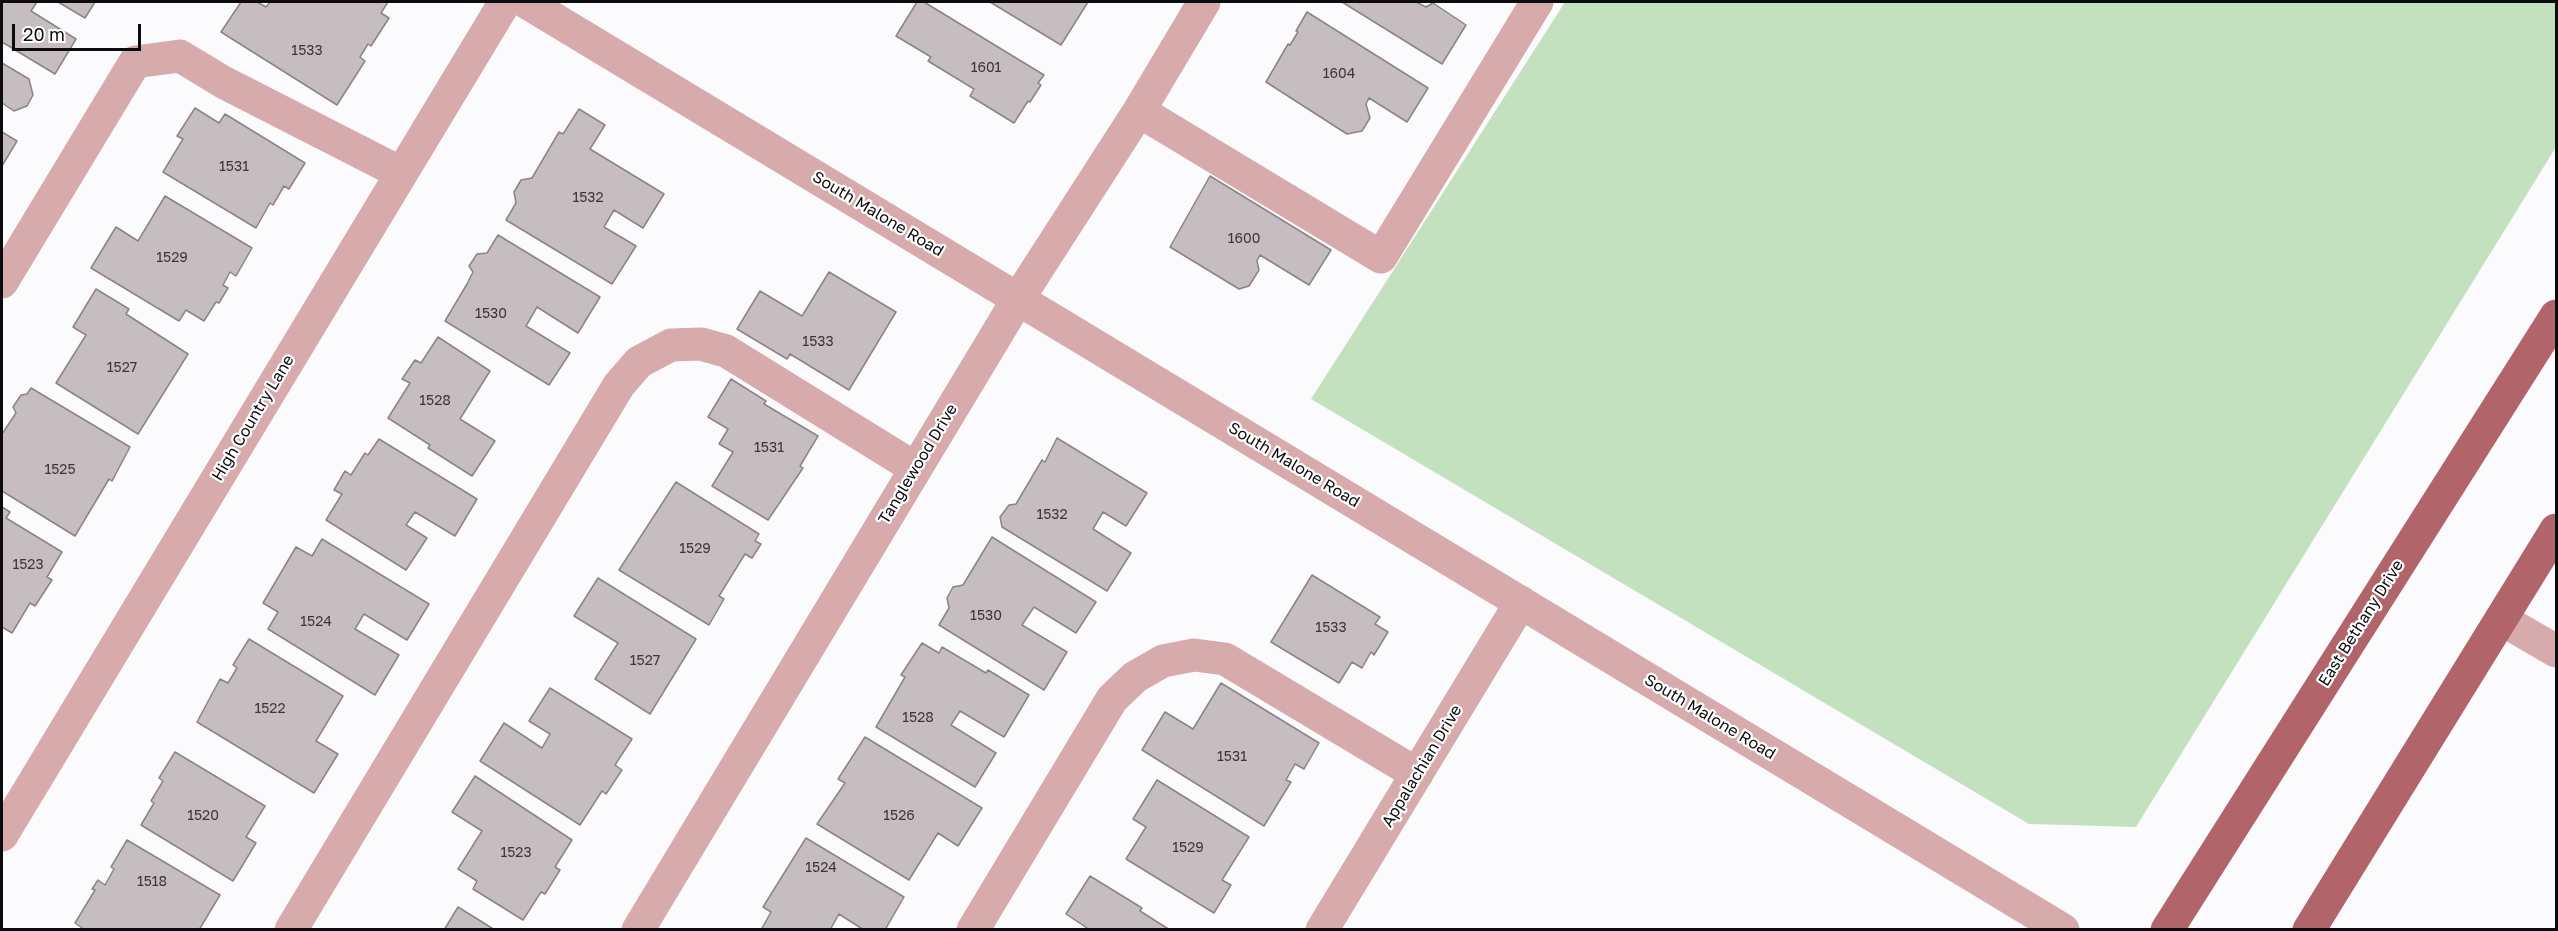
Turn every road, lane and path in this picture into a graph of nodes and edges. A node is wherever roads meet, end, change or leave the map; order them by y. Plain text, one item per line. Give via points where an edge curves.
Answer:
1 (505, 2) edge
2 (526, 2) edge
3 (1204, 2) edge
4 (1537, 2) edge
5 (1139, 111) junction
6 (401, 173) junction
7 (2, 282) edge
8 (1018, 298) junction
9 (2556, 316) edge
10 (915, 468) junction
11 (2556, 530) edge
12 (1521, 602) junction
13 (2501, 619) junction
14 (2556, 651) edge
15 (1417, 774) junction
16 (2, 835) edge
17 (291, 930) edge
18 (638, 930) edge
19 (973, 930) edge
20 (1322, 930) edge
21 (2062, 930) edge
22 (2167, 930) edge
23 (2309, 930) edge

1 - 6 street, High Country Lane
2 - 8 street, South Malone Road
3 - 5 street, Tanglewood Drive
4 - 5 street via 1381,257
5 - 8 street, Tanglewood Drive
6 - 7 street via 180,56 135,62
6 - 16 street, High Country Lane
8 - 10 street, Tanglewood Drive
8 - 12 street, South Malone Road
9 - 22 main road, East Bethany Drive
10 - 17 street via 726,351 701,344 671,345 639,362 619,385
10 - 18 street, Tanglewood Drive
11 - 13 main road
12 - 15 street, Appalachian Drive
12 - 21 street, South Malone Road
13 - 14 street
13 - 23 main road
15 - 19 street via 1225,659 1194,655 1163,661 1135,676 1112,699
15 - 20 street, Appalachian Drive

